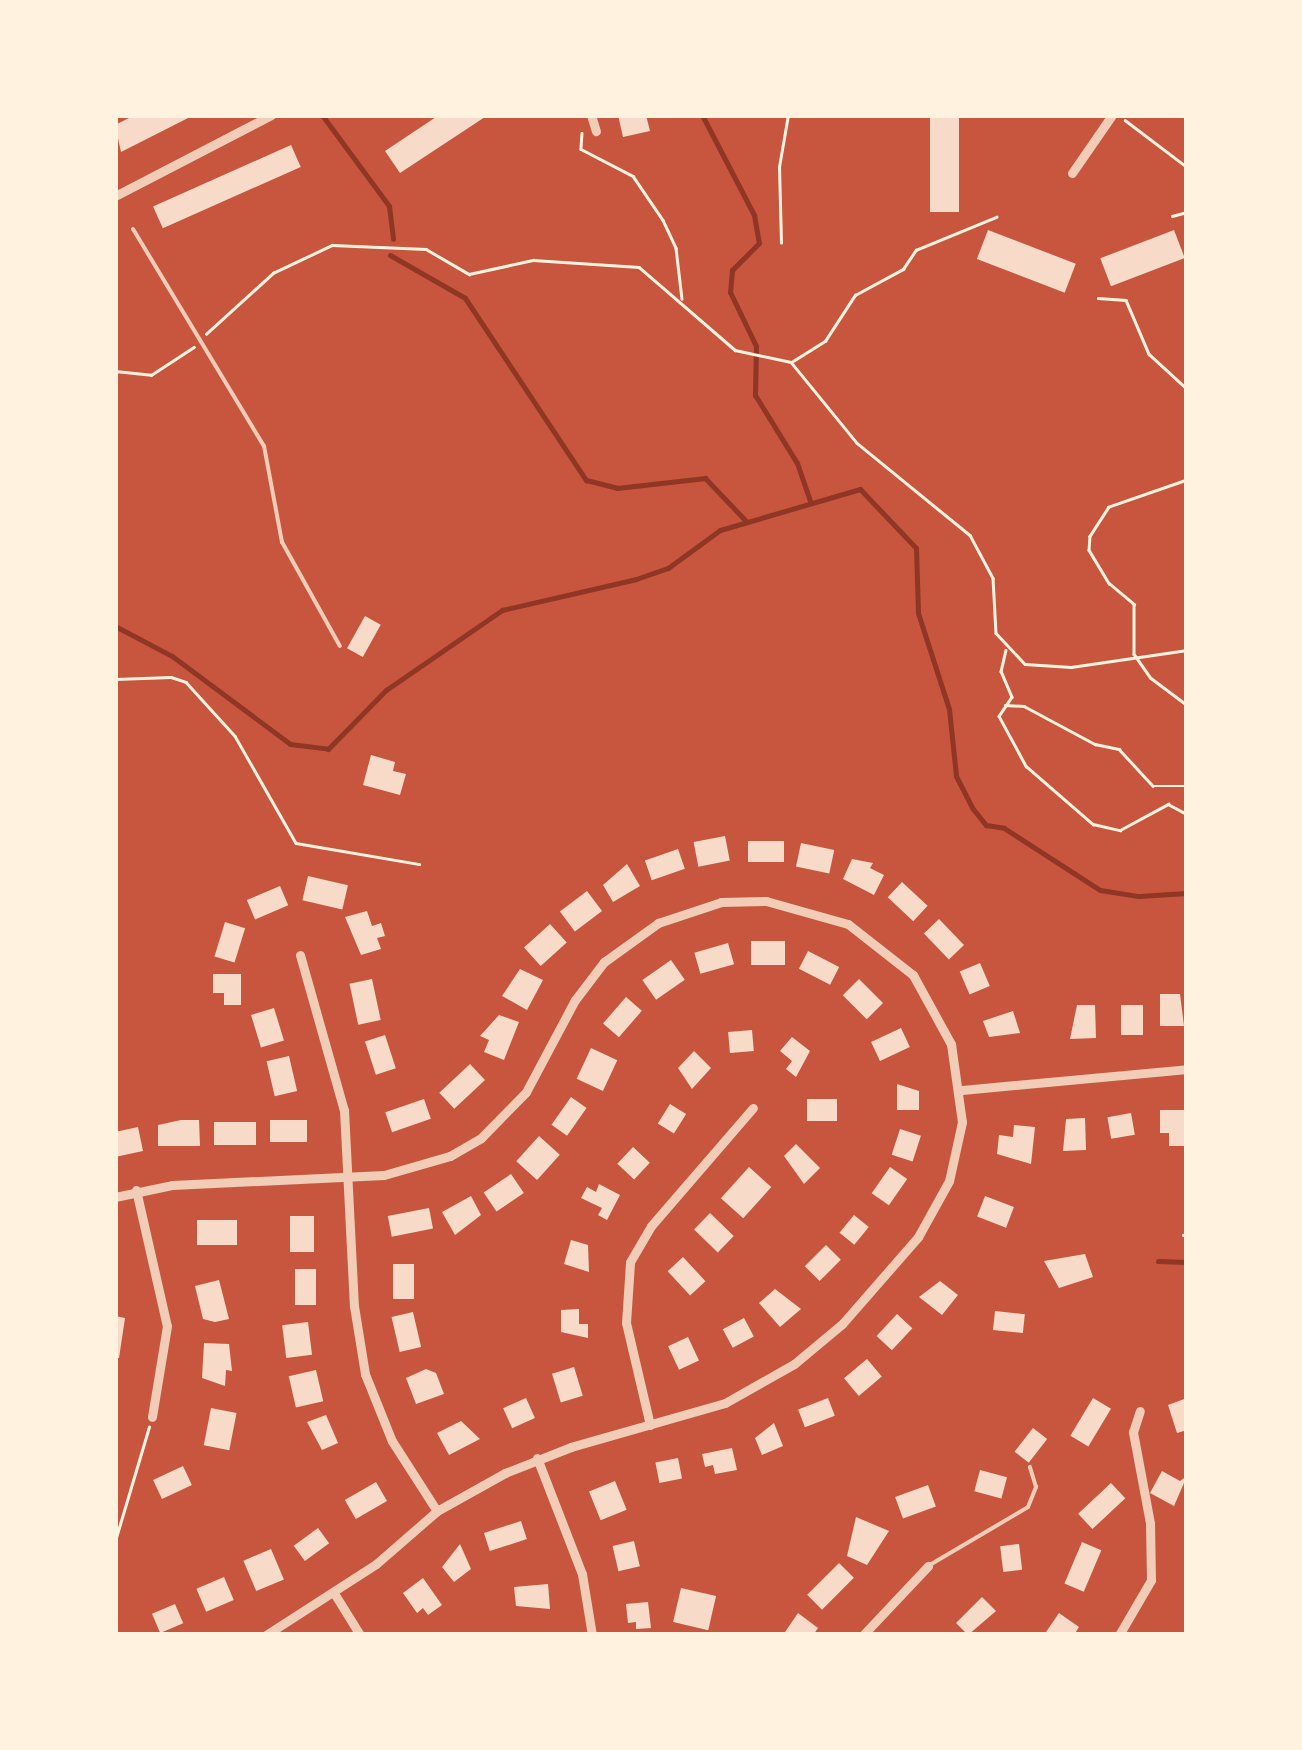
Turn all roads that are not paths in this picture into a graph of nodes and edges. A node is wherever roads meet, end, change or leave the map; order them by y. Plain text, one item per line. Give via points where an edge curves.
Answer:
1 (271, 115) edge
2 (1112, 115) edge
3 (1072, 173) dead end
4 (115, 196) edge
5 (133, 229) dead end
6 (340, 646) dead end
7 (300, 955) dead end
8 (1187, 1070) edge
9 (962, 1090) junction
10 (753, 1108) dead end
11 (349, 1178) junction
12 (136, 1190) junction
13 (115, 1197) edge
14 (1140, 1412) dead end
15 (152, 1418) road end
16 (650, 1426) junction
17 (537, 1458) junction
18 (1030, 1468) dead end
19 (437, 1511) junction
20 (928, 1566) joint
21 (334, 1593) junction
22 (266, 1635) edge
23 (360, 1635) edge
24 (592, 1635) edge
25 (863, 1635) edge
26 (1119, 1635) edge

1 - 4 street
2 - 3 street
5 - 6 lane via 264,446 282,542
7 - 11 street via 344,1110
8 - 9 street
9 - 11 street via 936,1008 884,947 809,908 721,902 658,923 604,962 575,1000 526,1092 481,1138 415,1170
9 - 16 street via 958,1152 938,1208 842,1324 752,1391
10 - 16 street via 651,1226 630,1262 626,1323
11 - 12 street
11 - 19 street via 354,1306 365,1374 392,1441
12 - 13 street
12 - 15 street via 167,1326
14 - 26 street via 1133,1432 1150,1523 1152,1580
16 - 17 street
17 - 19 street
17 - 24 street via 582,1574
18 - 20 lane via 1036,1488 1028,1507
19 - 21 street
20 - 25 street
21 - 22 street
21 - 23 street

